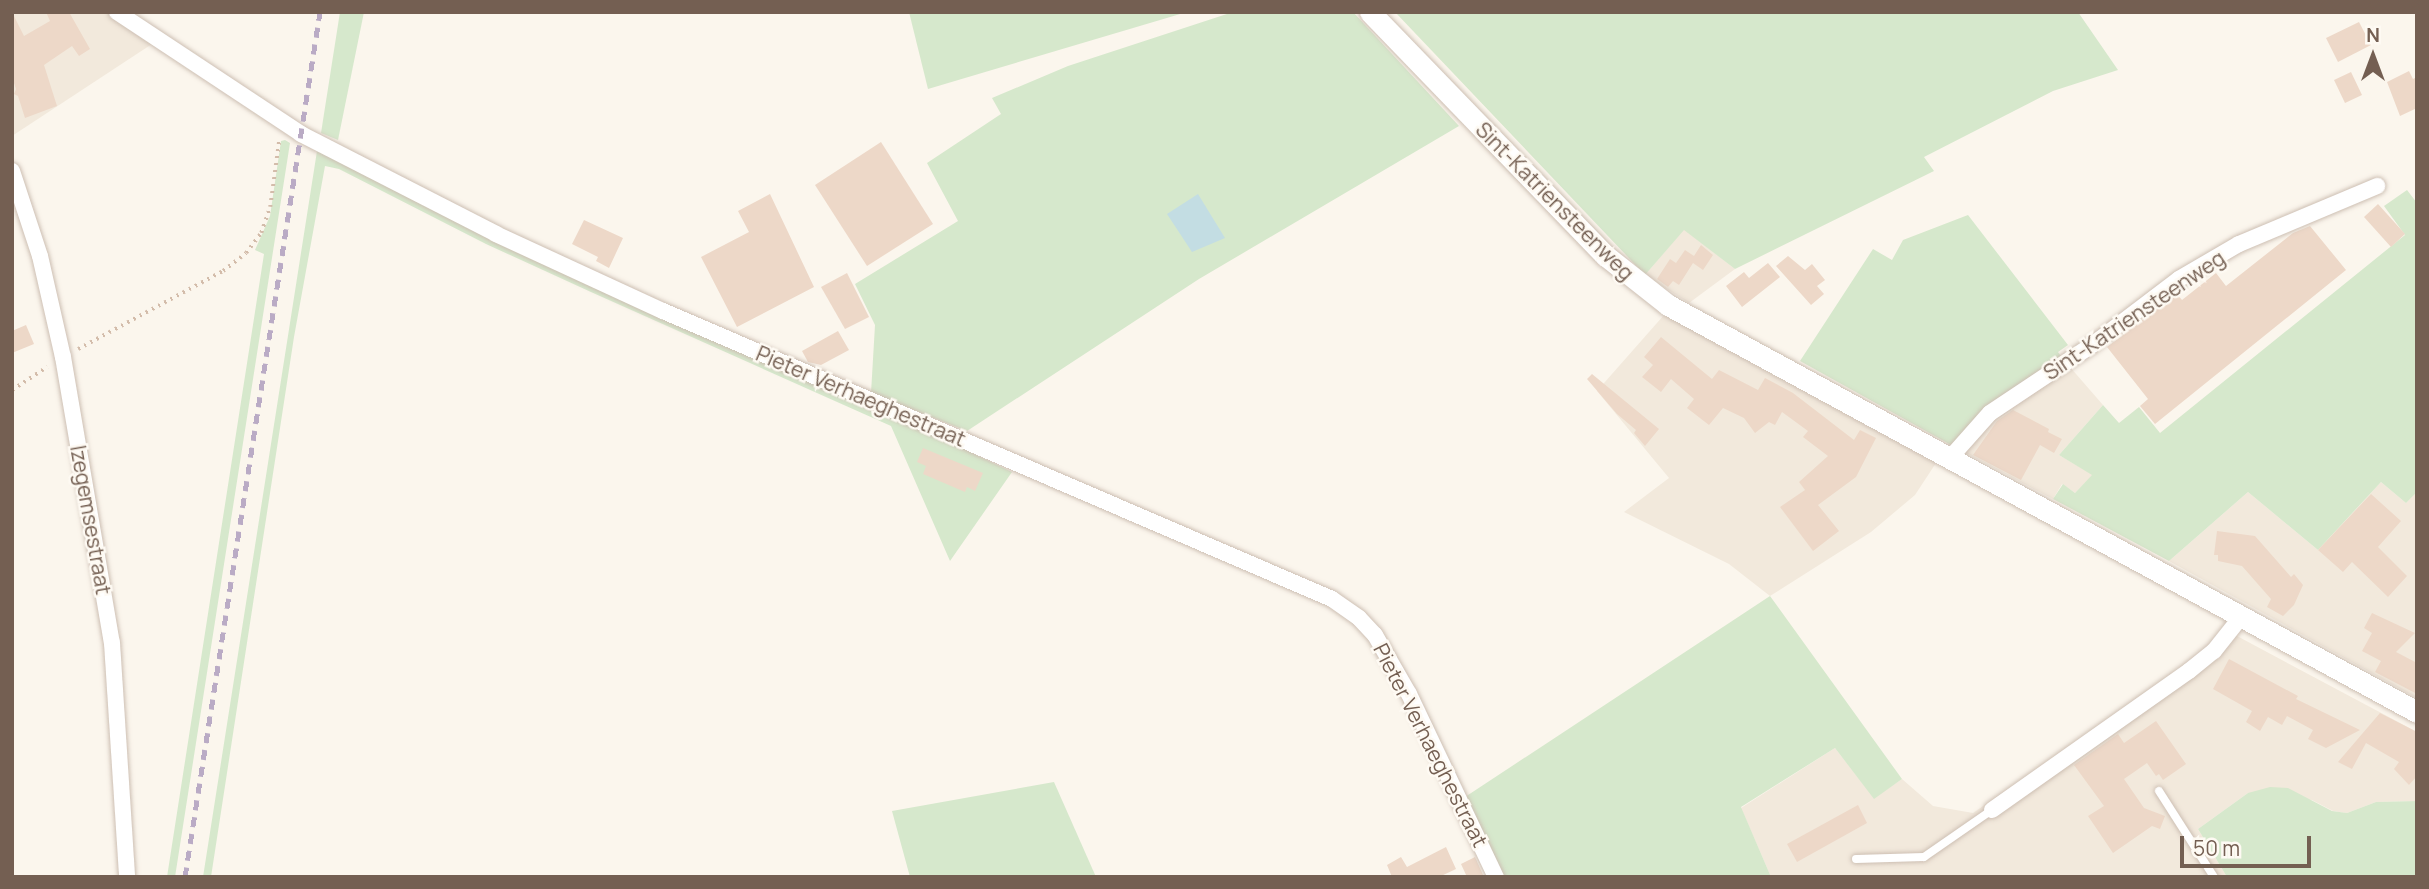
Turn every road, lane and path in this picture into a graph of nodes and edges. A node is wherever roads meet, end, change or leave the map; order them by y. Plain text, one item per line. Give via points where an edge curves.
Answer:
1 (117, 12) edge
2 (1370, 12) edge
3 (287, 126) junction
4 (12, 171) edge
5 (2377, 186) dead end
6 (63, 357) junction
7 (12, 390) edge
8 (1950, 458) junction
9 (2241, 617) junction
10 (2417, 712) edge
11 (2159, 791) dead end
12 (1992, 810) joint
13 (1856, 859) dead end
14 (127, 877) edge
15 (1496, 877) edge
16 (2214, 877) edge

1 - 3 street, Pieter Verhaeghestraat
2 - 8 street, Sint-Katriensteenweg via 1641,287
3 - 6 path via 278,140 261,233 246,253 223,271
3 - 15 street, Pieter Verhaeghestraat via 496,234 663,311 1332,599 1375,635 1409,694
4 - 6 street, Izegemsestraat via 40,256
5 - 8 street, Sint-Katriensteenweg via 2239,244 2179,279 1990,414
6 - 7 path
6 - 14 street, Izegemsestraat via 112,643
8 - 9 street, Sint-Katriensteenweg
9 - 10 street, Sint-Katriensteenweg
9 - 12 street via 2214,651 2189,671
11 - 16 lane
12 - 13 lane via 1924,857

